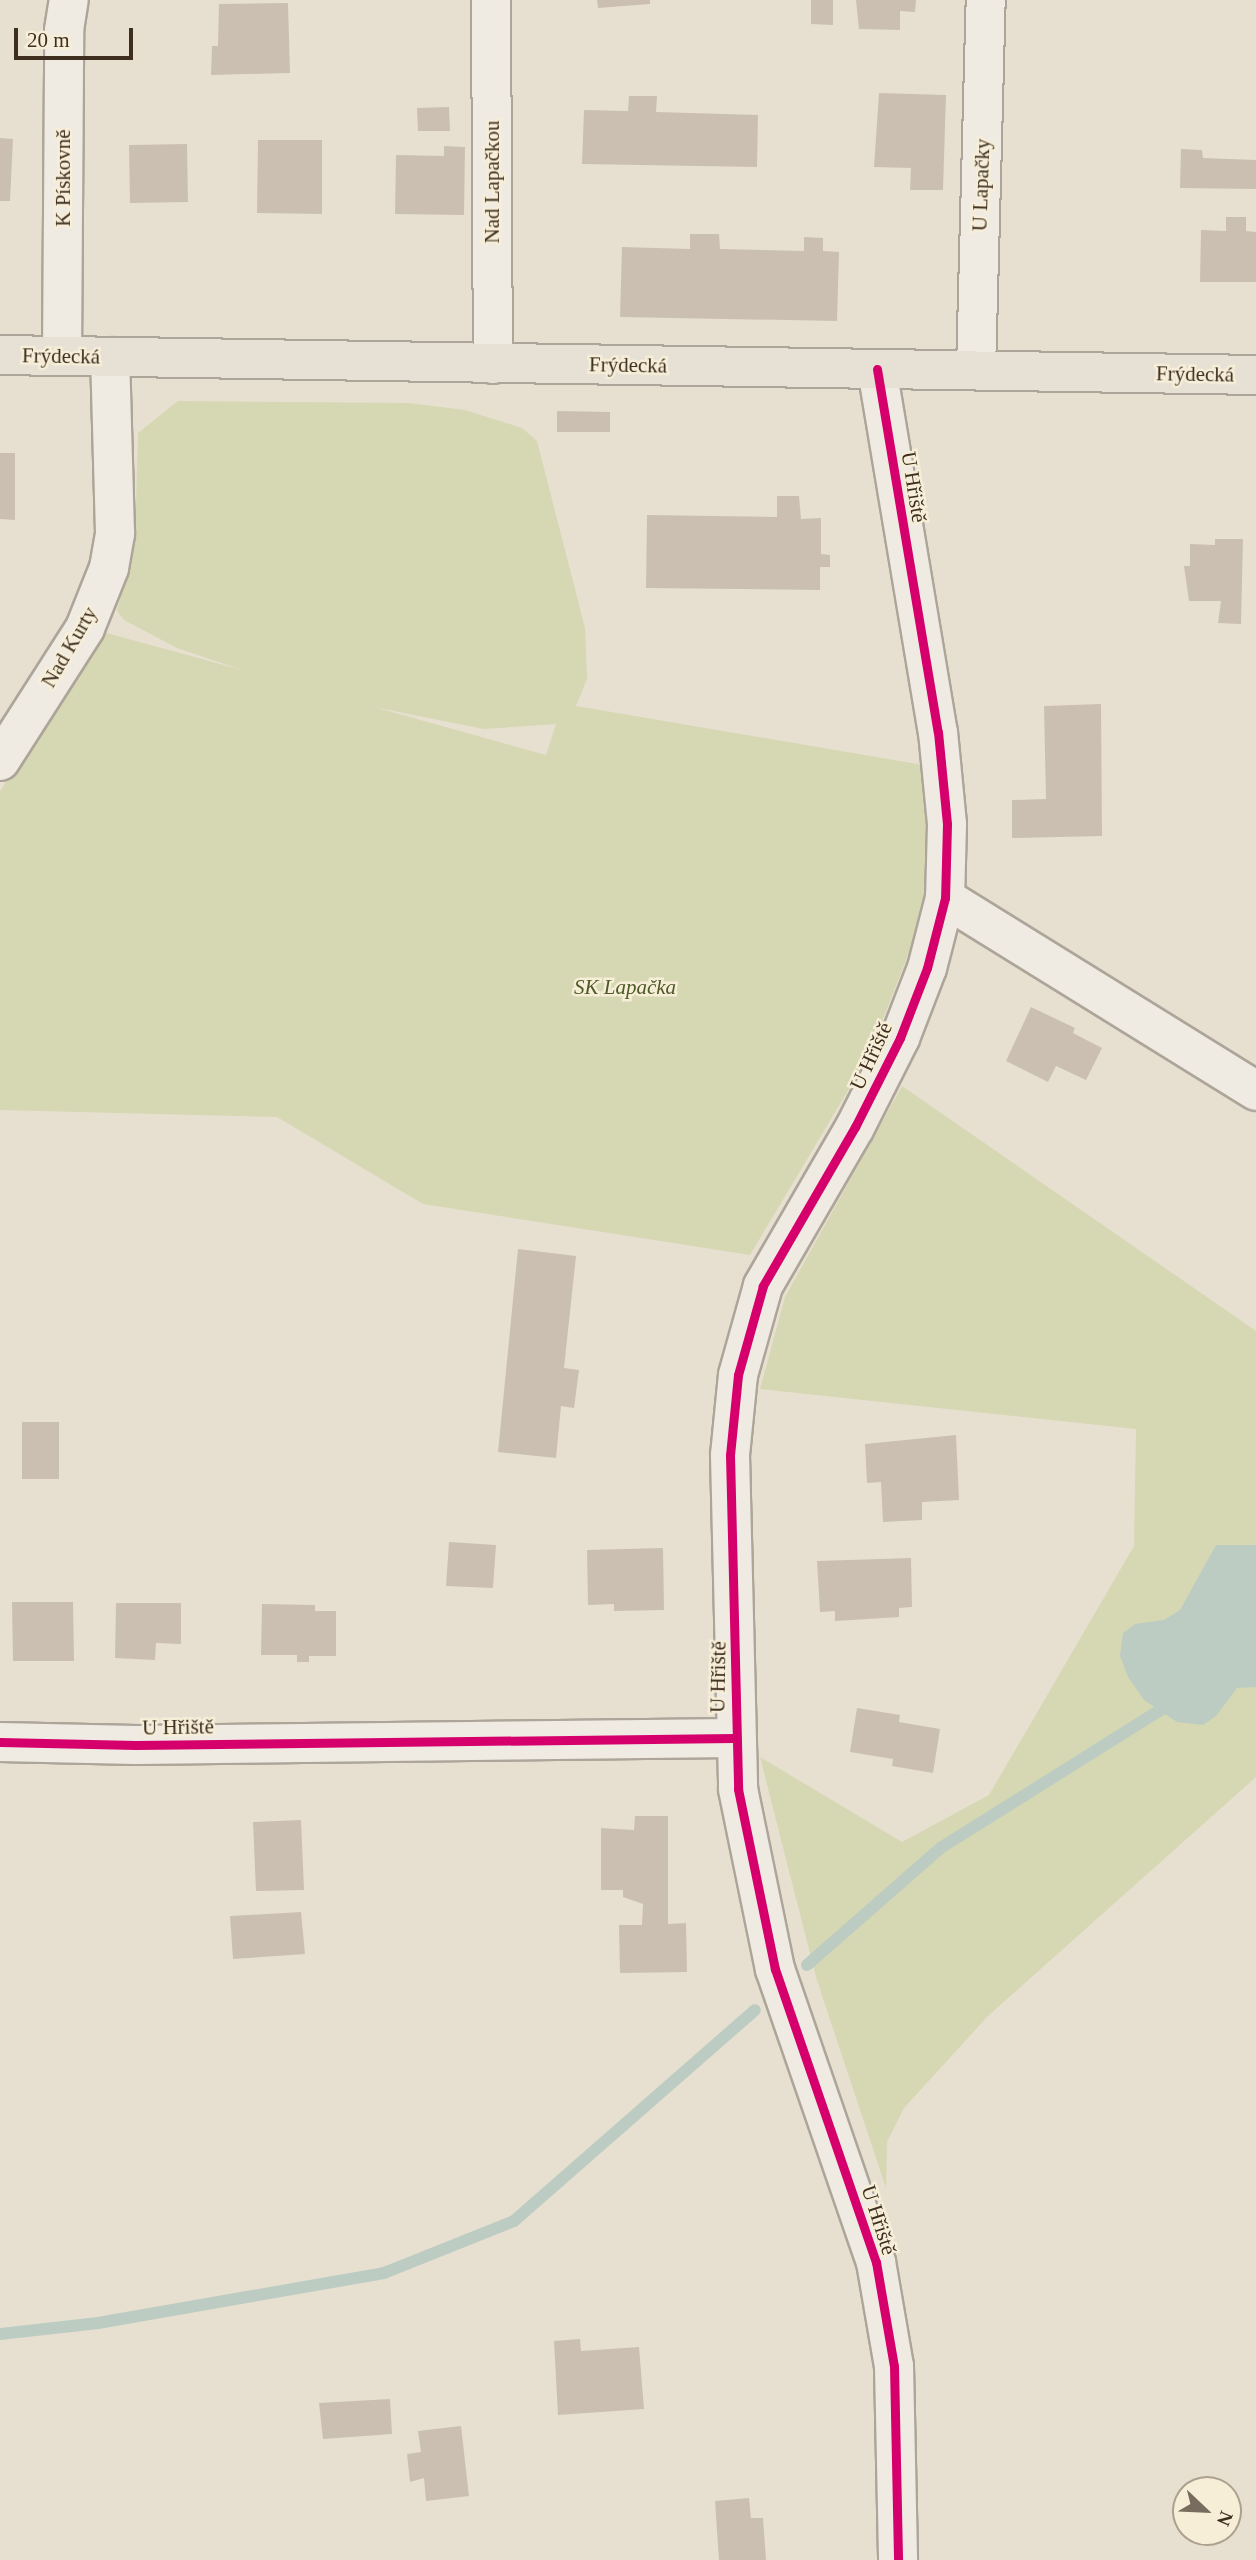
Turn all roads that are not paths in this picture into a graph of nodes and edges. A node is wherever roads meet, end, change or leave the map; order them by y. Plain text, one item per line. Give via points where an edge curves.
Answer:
1 (69, 0) edge
2 (491, 0) edge
3 (986, 0) edge
4 (0, 355) edge
5 (62, 356) junction
6 (110, 357) junction
7 (493, 364) junction
8 (877, 369) junction
9 (976, 370) junction
10 (1256, 375) edge
11 (0, 761) edge
12 (945, 898) junction
13 (1256, 1091) edge
14 (734, 1738) junction
15 (0, 1742) edge
16 (898, 2560) edge

1 - 5 street, K Pískovně via 64,30
2 - 7 street, Nad Lapačkou
3 - 9 street, U Lapačky
4 - 5 main road, Frýdecká
5 - 6 main road, Frýdecká
6 - 7 main road, Frýdecká
6 - 11 street, Nad Kurty via 116,533 109,568 85,628
7 - 8 main road, Frýdecká
8 - 9 main road, Frýdecká
8 - 12 street, U Hřiště via 937,732 947,824
9 - 10 main road, Frýdecká
12 - 13 street
12 - 14 street, U Hřiště via 927,968 900,1038 855,1127 763,1286 747,1336 730,1454 736,1572
14 - 15 street, U Hřiště via 136,1745
14 - 16 street, U Hřiště via 738,1789 775,1969 876,2262 894,2366

